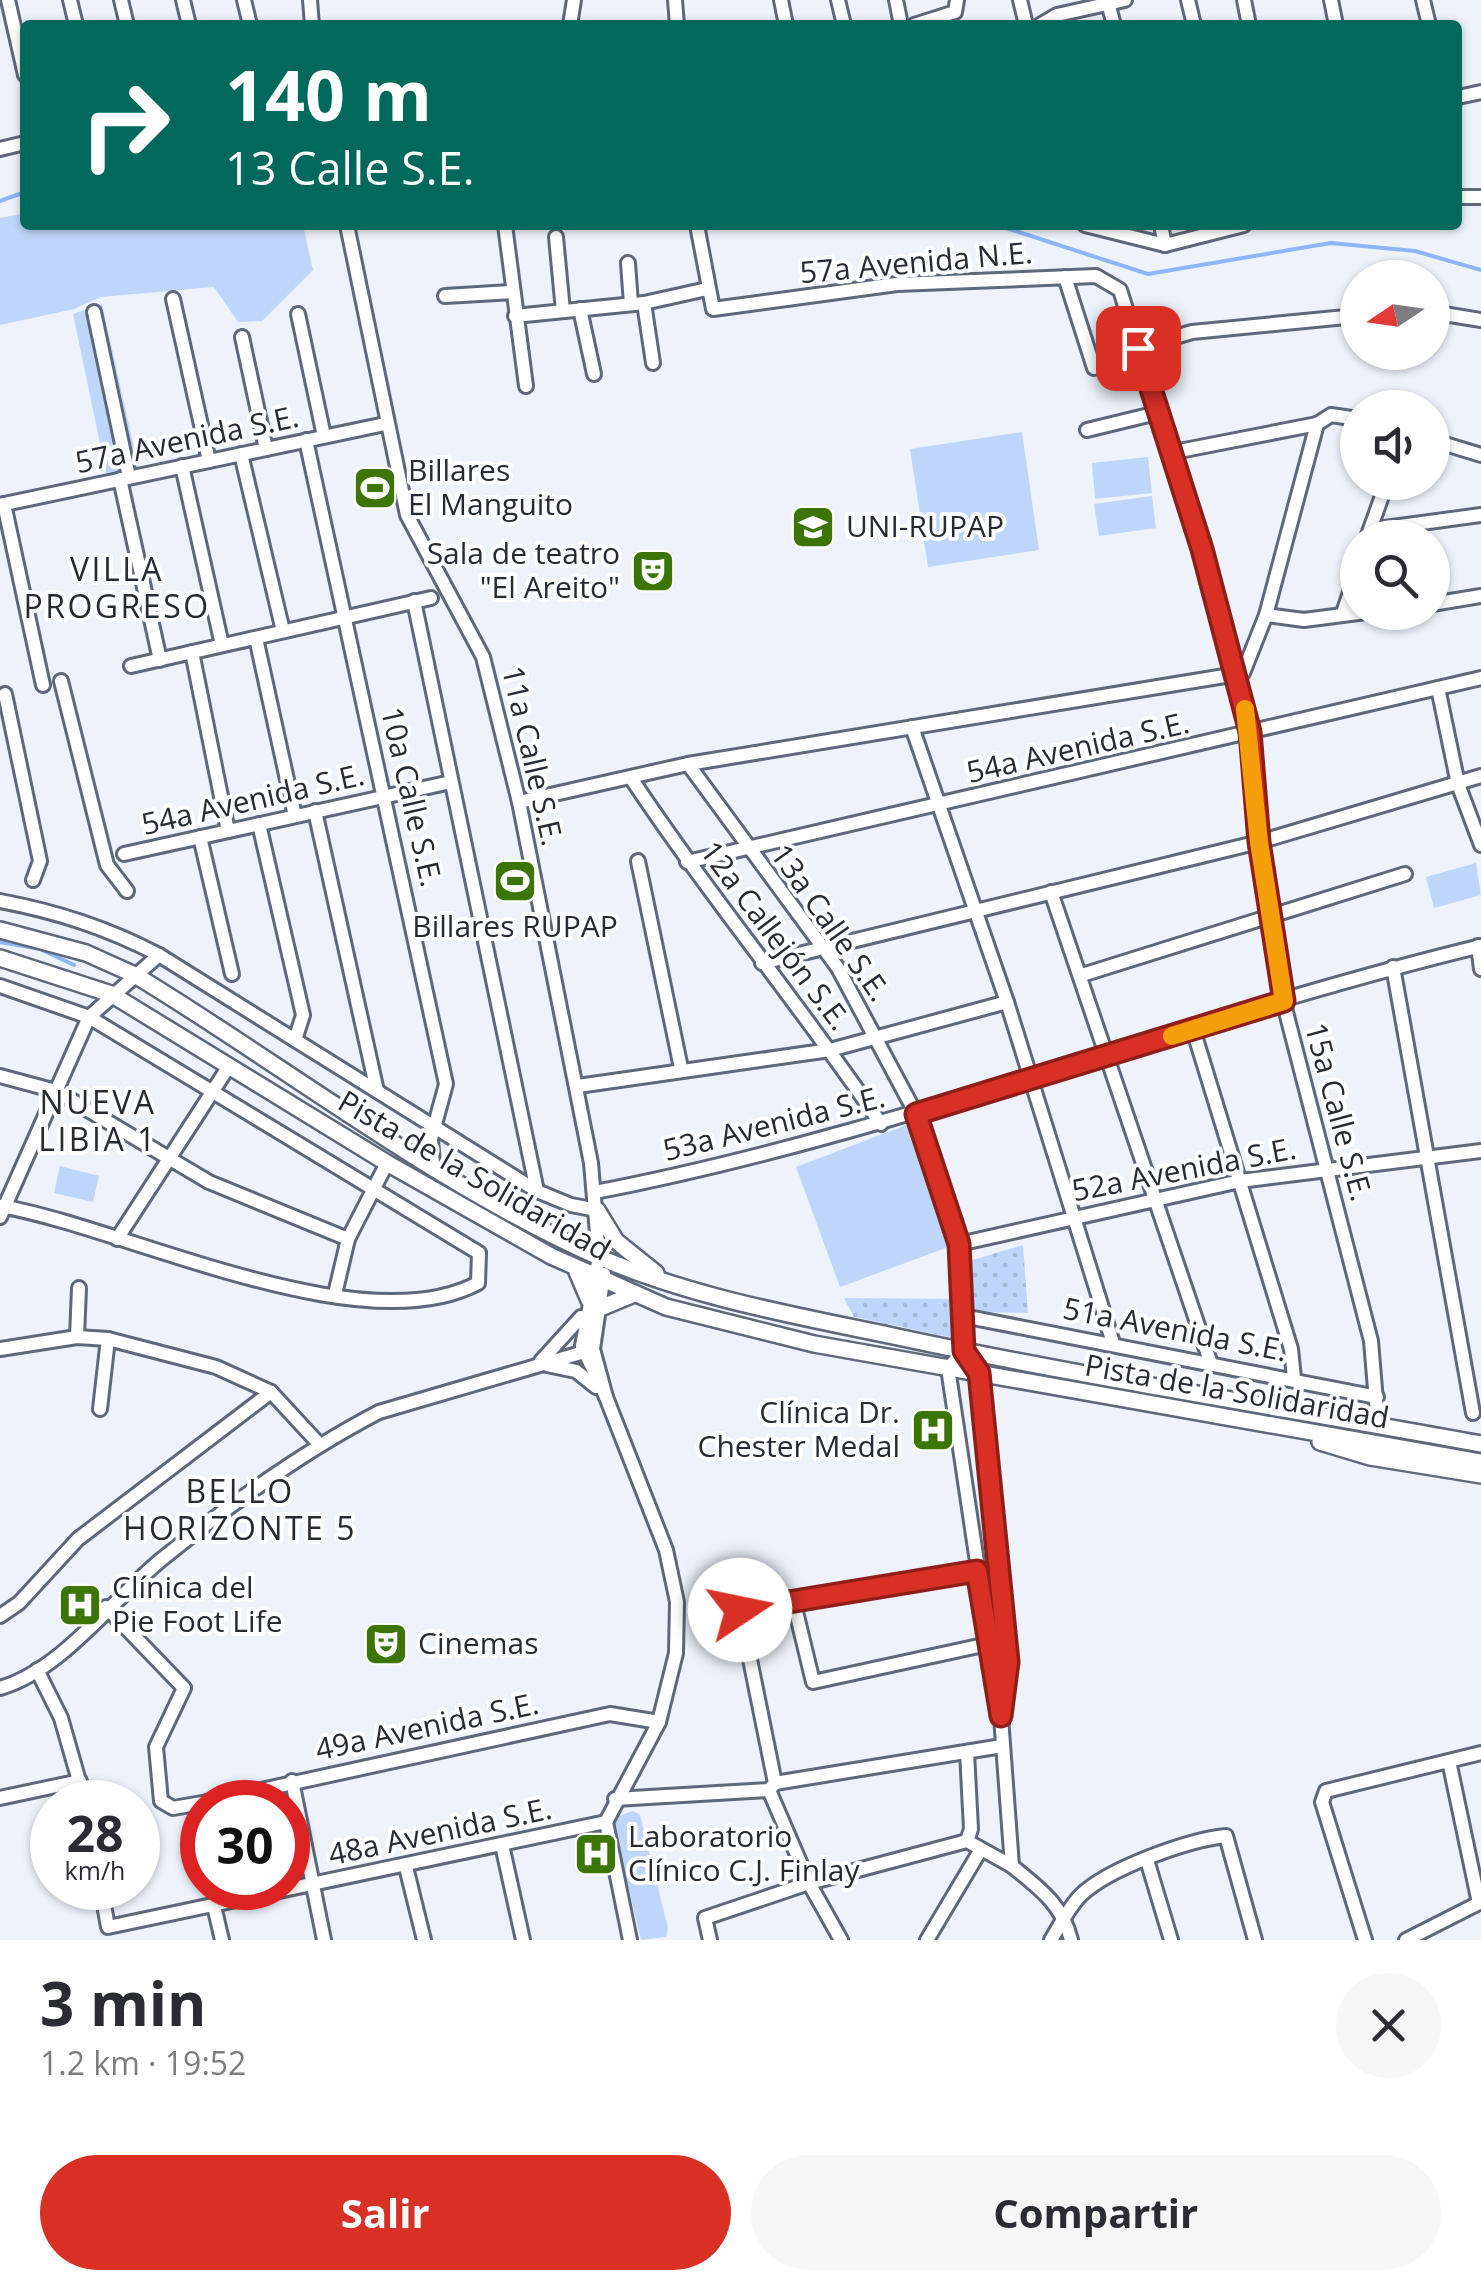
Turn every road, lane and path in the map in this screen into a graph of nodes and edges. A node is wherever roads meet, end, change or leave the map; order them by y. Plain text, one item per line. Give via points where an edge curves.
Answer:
1 (8, 0) edge
2 (1124, 0) edge
3 (958, 2) edge
4 (1108, 3) junction
5 (1074, 5) edge
6 (930, 20) edge
7 (1048, 20) edge
8 (1113, 20) edge
9 (20, 52) edge
10 (348, 230) edge
11 (506, 230) edge
12 (698, 230) edge
13 (1098, 230) edge
14 (1162, 230) edge
15 (1223, 230) edge
16 (556, 237) dead end
17 (1165, 244) junction
18 (628, 263) dead end
19 (1066, 277) junction
20 (707, 289) junction
21 (1120, 290) joint
22 (512, 292) junction
23 (445, 296) dead end
24 (173, 298) dead end
25 (638, 303) junction
26 (580, 309) junction
27 (563, 311) junction
28 (94, 312) dead end
29 (298, 314) dead end
30 (1450, 315) edge
31 (516, 316) junction
32 (1340, 318) edge
33 (1481, 320) edge
34 (242, 337) dead end
35 (1138, 348) junction
36 (653, 363) dead end
37 (1094, 368) dead end
38 (594, 374) dead end
39 (526, 386) dead end
40 (1158, 413) junction
41 (1340, 416) edge
42 (385, 424) junction
43 (1317, 424) junction
44 (1086, 430) dead end
45 (324, 436) junction
46 (306, 440) junction
47 (1450, 446) edge
48 (266, 449) junction
49 (1169, 453) junction
50 (241, 454) junction
51 (1481, 455) edge
52 (209, 460) junction
53 (182, 466) junction
54 (124, 478) junction
55 (2, 505) edge
56 (1481, 515) edge
57 (1450, 520) edge
58 (1481, 596) edge
59 (431, 598) dead end
60 (414, 601) junction
61 (1450, 601) edge
62 (1340, 614) edge
63 (1266, 616) junction
64 (345, 617) junction
65 (284, 631) junction
66 (256, 638) junction
67 (222, 646) junction
68 (192, 652) junction
69 (160, 660) junction
70 (131, 666) dead end
71 (1236, 676) junction
72 (1481, 678) edge
73 (61, 681) dead end
74 (43, 686) dead end
75 (1438, 688) junction
76 (5, 694) dead end
77 (912, 727) junction
78 (1250, 732) junction
79 (688, 764) junction
80 (1481, 776) edge
81 (631, 778) junction
82 (451, 782) junction
83 (1458, 784) junction
84 (385, 796) junction
85 (519, 802) junction
86 (940, 806) junction
87 (315, 811) junction
88 (295, 816) junction
89 (258, 824) junction
90 (228, 830) junction
91 (200, 837) junction
92 (1259, 842) junction
93 (1481, 845) edge
94 (747, 849) junction
95 (124, 854) dead end
96 (638, 861) dead end
97 (686, 862) junction
98 (1405, 874) dead end
99 (33, 880) dead end
100 (127, 891) dead end
101 (1051, 892) junction
102 (0, 901) edge
103 (975, 912) junction
104 (1270, 915) junction
105 (0, 930) edge
106 (1479, 946) edge
107 (821, 949) junction
108 (159, 955) junction
109 (0, 958) edge
110 (762, 962) junction
111 (1394, 967) junction
112 (1481, 968) edge
113 (136, 974) junction
114 (232, 974) dead end
115 (1082, 976) junction
116 (0, 986) edge
117 (110, 994) junction
118 (1284, 1001) junction
119 (1007, 1002) junction
120 (89, 1018) junction
121 (1194, 1029) junction
122 (295, 1040) junction
123 (880, 1040) junction
124 (830, 1050) junction
125 (1110, 1055) junction
126 (229, 1066) junction
127 (681, 1068) junction
128 (0, 1076) edge
129 (1031, 1080) junction
130 (578, 1086) junction
131 (214, 1090) junction
132 (56, 1091) junction
133 (378, 1091) junction
134 (916, 1114) junction
135 (881, 1124) junction
136 (434, 1128) junction
137 (1481, 1151) edge
138 (170, 1158) junction
139 (1424, 1160) junction
140 (387, 1163) junction
141 (433, 1165) junction
142 (1329, 1169) junction
143 (1240, 1181) junction
144 (371, 1188) junction
145 (537, 1191) junction
146 (595, 1192) junction
147 (1157, 1200) junction
148 (2, 1210) edge
149 (596, 1210) junction
150 (1075, 1216) junction
151 (348, 1239) junction
152 (117, 1240) junction
153 (959, 1244) junction
154 (600, 1257) junction
155 (574, 1269) junction
156 (600, 1280) junction
157 (672, 1285) junction
158 (79, 1288) dead end
159 (336, 1294) junction
160 (634, 1294) junction
161 (591, 1306) junction
162 (964, 1316) junction
163 (76, 1336) junction
164 (108, 1339) junction
165 (1113, 1343) junction
166 (0, 1349) edge
167 (588, 1351) junction
168 (964, 1351) junction
169 (1210, 1361) junction
170 (534, 1365) junction
171 (948, 1368) junction
172 (979, 1373) junction
173 (1294, 1378) junction
174 (271, 1392) junction
175 (606, 1397) junction
176 (1377, 1397) junction
177 (100, 1409) dead end
178 (1473, 1413) dead end
179 (1378, 1424) junction
180 (1413, 1432) junction
181 (1303, 1433) junction
182 (1481, 1434) edge
183 (1481, 1444) edge
184 (320, 1445) junction
185 (1481, 1462) edge
186 (1481, 1476) edge
187 (990, 1480) junction
188 (964, 1483) junction
189 (977, 1571) junction
190 (794, 1599) junction
191 (106, 1607) junction
192 (0, 1616) edge
193 (988, 1644) junction
194 (36, 1670) junction
195 (0, 1688) edge
196 (1001, 1716) junction
197 (659, 1722) junction
198 (1002, 1746) junction
199 (967, 1752) junction
200 (1481, 1753) edge
201 (1449, 1760) junction
202 (79, 1780) edge
203 (297, 1780) edge
204 (772, 1786) junction
205 (30, 1792) edge
206 (0, 1798) edge
207 (614, 1799) junction
208 (180, 1808) edge
209 (606, 1822) junction
210 (967, 1840) junction
211 (502, 1845) junction
212 (980, 1850) junction
213 (1147, 1860) junction
214 (1012, 1866) junction
215 (406, 1867) junction
216 (310, 1875) edge
217 (810, 1883) junction
218 (312, 1885) junction
219 (1480, 1903) edge
220 (105, 1910) edge
221 (194, 1910) edge
222 (215, 1910) edge
223 (1065, 1916) junction
224 (222, 1940) edge
225 (324, 1940) edge
226 (424, 1940) edge
227 (524, 1940) edge
228 (630, 1940) edge
229 (710, 1940) edge
230 (841, 1940) edge
231 (927, 1940) edge
232 (1051, 1940) edge
233 (1071, 1940) edge
234 (1170, 1940) edge
235 (1255, 1940) edge
236 (1364, 1940) edge
237 (1406, 1940) edge

1 - 9 street
2 - 4 street
3 - 6 street via 955,12
4 - 5 street
4 - 8 street
5 - 7 street
10 - 42 street, 11a Calle S.E.
11 - 22 street
12 - 20 street
13 - 17 street
14 - 17 street
15 - 17 street
16 - 27 street
18 - 25 street
19 - 20 street, 57a Avenida N.E. via 897,284 713,309
19 - 21 street, 57a Avenida N.E. via 1096,276
19 - 37 street
20 - 25 street
21 - 35 street, 15a Calle S.E.
22 - 23 street
22 - 31 street
24 - 52 street
25 - 26 street
25 - 36 street
26 - 27 street
26 - 38 street
27 - 31 street
28 - 54 street
29 - 45 street
30 - 33 street
31 - 39 street
32 - 35 street via 1192,332
34 - 48 street
35 - 40 street, 15a Calle S.E.
40 - 44 street
40 - 49 street, 15a Calle S.E.
41 - 43 street
42 - 45 street, 57a Avenida S.E.
42 - 85 street, 11a Calle S.E. via 407,515 483,658
43 - 49 street
43 - 63 street
45 - 46 street, 57a Avenida S.E.
46 - 48 street, 57a Avenida S.E.
46 - 64 street, 10a Calle S.E.
47 - 51 street
48 - 50 street, 57a Avenida S.E.
49 - 71 street, 15a Calle S.E.
50 - 52 street, 57a Avenida S.E.
50 - 65 street
52 - 53 street, 57a Avenida S.E.
53 - 54 street, 57a Avenida S.E.
53 - 67 street
54 - 55 street, 57a Avenida S.E.
54 - 69 street
55 - 74 street
56 - 57 street
58 - 61 street
59 - 60 street
60 - 64 street
60 - 82 street
62 - 63 street via 1304,620
63 - 71 street
64 - 65 street
64 - 84 street, 10a Calle S.E.
65 - 66 street
66 - 67 street
66 - 88 street
67 - 68 street
68 - 69 street
68 - 90 street
69 - 70 street
71 - 77 street
71 - 78 street, 15a Calle S.E.
72 - 75 street, 54a Avenida S.E.
73 - 100 street via 107,865
75 - 78 street, 54a Avenida S.E.
75 - 83 street
76 - 99 street via 40,861
77 - 79 street
77 - 86 street
78 - 86 street, 54a Avenida S.E.
78 - 92 street, 15a Calle S.E.
79 - 81 street
79 - 94 street, 13a Calle S.E.
80 - 83 street
81 - 85 street
81 - 97 street, 12a Callejón S.E.
82 - 84 street, 54a Avenida S.E.
82 - 145 street
83 - 92 street
83 - 93 street
84 - 87 street, 54a Avenida S.E.
84 - 136 street, 10a Calle S.E. via 446,1084
85 - 130 street, 11a Calle S.E.
86 - 94 street, 54a Avenida S.E.
86 - 103 street
87 - 88 street, 54a Avenida S.E.
87 - 133 street
88 - 89 street, 54a Avenida S.E.
89 - 90 street, 54a Avenida S.E.
89 - 122 street via 303,1015
90 - 91 street, 54a Avenida S.E.
91 - 95 street, 54a Avenida S.E.
91 - 114 street
92 - 101 street
92 - 104 street, 15a Calle S.E.
94 - 97 street, 54a Avenida S.E.
94 - 107 street, 13a Calle S.E.
96 - 127 street
97 - 110 street, 12a Callejón S.E.
98 - 104 street
101 - 103 street
101 - 115 street
102 - 108 street via 58,912
103 - 107 street
103 - 119 street
104 - 115 street
104 - 118 street, 15a Calle S.E.
105 - 113 main road, Pista de la Solidaridad
106 - 111 street, 53a Avenida S.E.
106 - 112 street
107 - 110 street
107 - 123 street, 13a Calle S.E.
108 - 113 street
108 - 122 street
109 - 117 main road, Pista de la Solidaridad
110 - 124 street, 12a Callejón S.E.
111 - 118 street, 53a Avenida S.E.
111 - 139 street
113 - 117 street
113 - 141 main road, Pista de la Solidaridad
115 - 125 street
116 - 120 street
117 - 120 street
117 - 126 main road, Pista de la Solidaridad
118 - 121 street, 53a Avenida S.E.
118 - 142 street, 15a Calle S.E.
119 - 123 street
119 - 129 street
120 - 131 street
120 - 132 street
121 - 125 street, 53a Avenida S.E.
121 - 143 street
122 - 133 street
123 - 124 street
123 - 134 street, 13a Calle S.E.
124 - 127 street
124 - 135 street, 12a Callejón S.E.
125 - 129 street, 53a Avenida S.E.
125 - 147 street
126 - 131 street
126 - 140 main road, Pista de la Solidaridad
127 - 130 street
128 - 132 street
129 - 134 street, 53a Avenida S.E.
129 - 150 street
130 - 146 street, 11a Calle S.E.
131 - 138 street
131 - 144 street
132 - 138 street
132 - 148 street
133 - 136 street
134 - 135 street, 53a Avenida S.E.
134 - 153 street, 13a Calle S.E.
135 - 146 street, 53a Avenida S.E.
136 - 141 street, 10a Calle S.E.
136 - 145 street
137 - 139 street, 52a Avenida S.E.
138 - 151 street via 258,1206
138 - 152 street
139 - 142 street, 52a Avenida S.E.
139 - 178 street
140 - 144 street
140 - 155 main road, Pista de la Solidaridad
141 - 154 main road, Pista de la Solidaridad
142 - 143 street, 52a Avenida S.E.
142 - 176 street, 15a Calle S.E.
143 - 147 street, 52a Avenida S.E.
143 - 173 street
144 - 151 street
144 - 159 street via 479,1253 478,1284 395,1302
145 - 149 street
146 - 149 street, 11a Calle S.E.
147 - 150 street, 52a Avenida S.E.
147 - 169 street
148 - 152 street
149 - 154 street, 11a Calle S.E.
149 - 157 main road via 616,1241
150 - 153 street, 52a Avenida S.E.
150 - 165 street
151 - 159 street
152 - 159 street via 285,1288
153 - 162 street, 13a Calle S.E.
154 - 156 street, 11a Calle S.E.
154 - 157 main road, Pista de la Solidaridad
155 - 156 main road, Pista de la Solidaridad
155 - 161 main road
156 - 160 main road, Pista de la Solidaridad
156 - 161 street, 11a Calle S.E.
157 - 168 main road, Pista de la Solidaridad via 732,1304
158 - 163 street
160 - 161 main road
160 - 171 main road, Pista de la Solidaridad via 725,1325
161 - 167 street, 11a Calle S.E.
161 - 170 street via 556,1350
162 - 165 street, 51a Avenida S.E.
162 - 168 street, 13a Calle S.E.
163 - 164 street
163 - 166 street
164 - 174 street via 216,1367
164 - 177 street
165 - 169 street, 51a Avenida S.E.
167 - 170 street
167 - 175 street
168 - 171 street
168 - 172 street
168 - 179 main road, Pista de la Solidaridad
169 - 173 street, 51a Avenida S.E.
170 - 175 street via 576,1371
170 - 184 street via 379,1412
171 - 172 main road, Pista de la Solidaridad
171 - 188 street
172 - 181 main road, Pista de la Solidaridad
172 - 187 street
173 - 176 street, 51a Avenida S.E.
174 - 184 street
174 - 192 street via 77,1540
175 - 197 street via 662,1539 677,1602 676,1653
176 - 179 street, 15a Calle S.E.
179 - 180 main road, Pista de la Solidaridad
180 - 182 main road, Pista de la Solidaridad
180 - 183 main road, Pista de la Solidaridad
181 - 185 main road, Pista de la Solidaridad
181 - 186 main road via 1352,1453
184 - 191 street via 215,1518
187 - 188 street
187 - 196 street via 1008,1662
188 - 189 street
189 - 190 street
189 - 193 street
190 - 193 street via 812,1682
190 - 204 street via 740,1610
191 - 194 street
191 - 208 street, 49a Avenida S.E. via 184,1688 156,1746 158,1792 165,1806
193 - 196 street
194 - 195 street
194 - 202 street via 61,1718
196 - 198 street
197 - 203 street, 49a Avenida S.E. via 610,1714
197 - 207 street
198 - 199 street
198 - 214 street
199 - 204 street
199 - 210 street
200 - 201 street
201 - 219 street
201 - 236 street via 1330,1788 1323,1796
204 - 207 street
204 - 217 street
205 - 206 street
207 - 209 street
209 - 211 street, 48a Avenida S.E.
209 - 228 street
210 - 212 street
210 - 217 street
211 - 215 street, 48a Avenida S.E.
211 - 227 street
212 - 214 street
212 - 231 street
213 - 223 street via 1098,1883
213 - 234 street
213 - 235 street via 1226,1836
214 - 223 street
215 - 218 street, 48a Avenida S.E.
215 - 226 street
216 - 218 street
217 - 229 street via 705,1918
217 - 230 street
218 - 225 street
219 - 237 street
220 - 221 street, 48a Avenida S.E. via 108,1927
222 - 224 street
223 - 232 street
223 - 233 street

